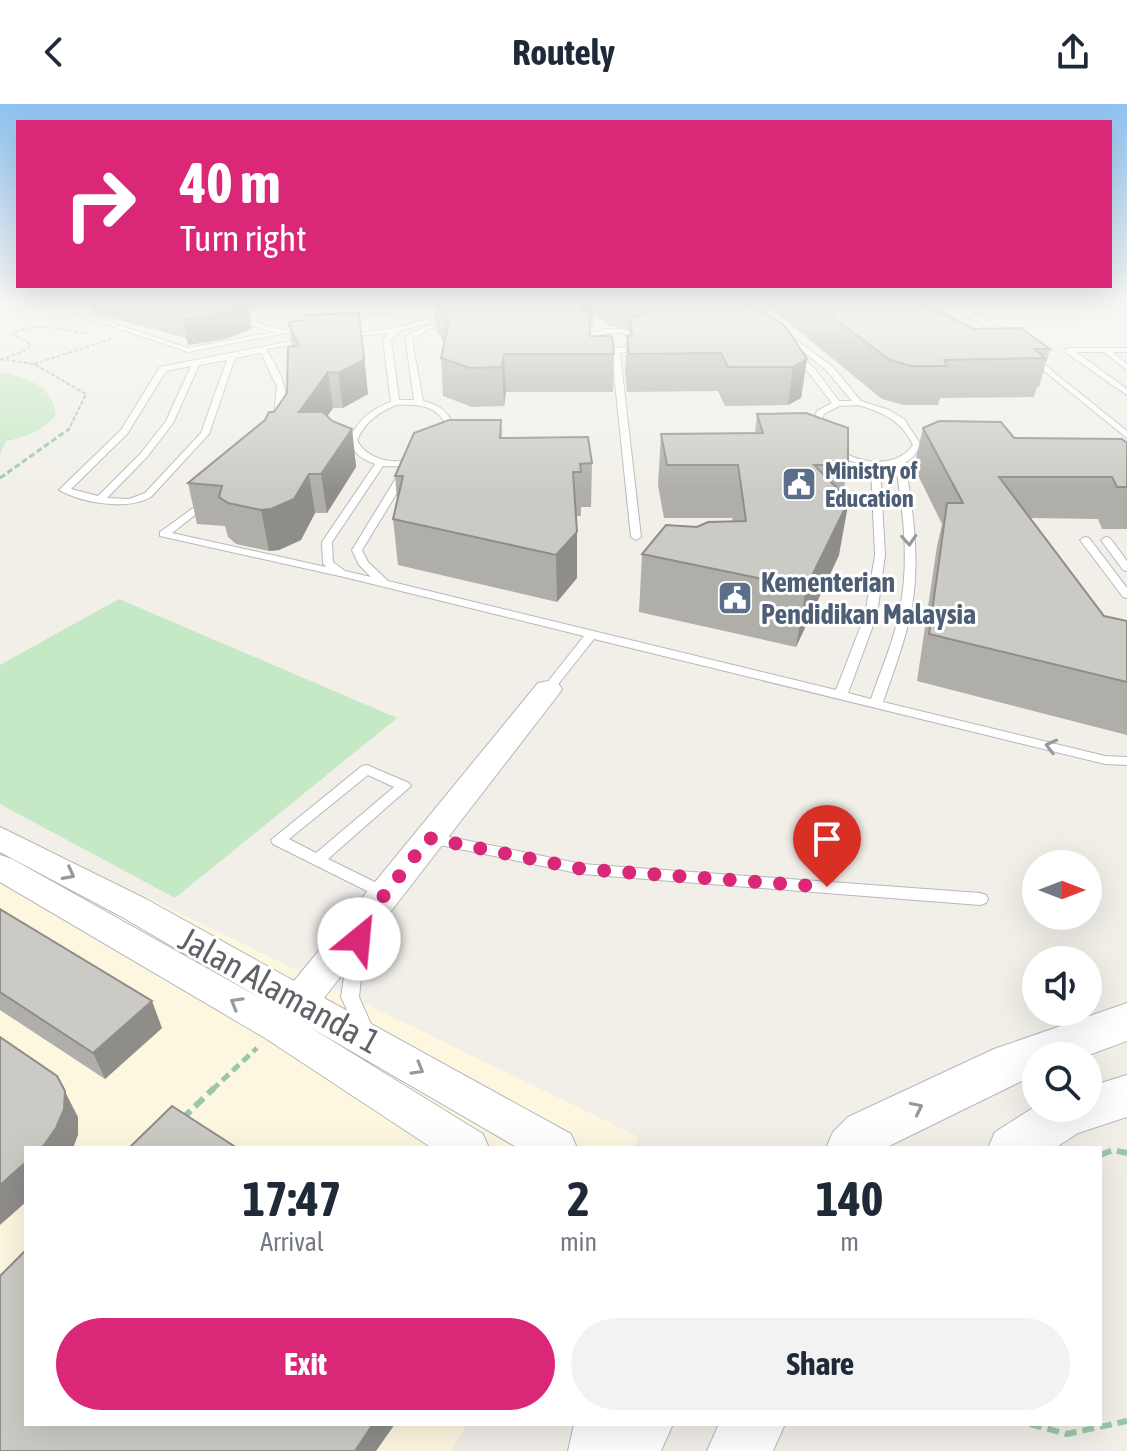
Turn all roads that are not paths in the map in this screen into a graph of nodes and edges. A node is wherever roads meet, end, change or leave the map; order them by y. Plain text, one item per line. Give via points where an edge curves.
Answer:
1 (186, 365) edge
2 (195, 365) edge
3 (229, 365) edge
4 (275, 365) edge
5 (390, 365) edge
6 (412, 365) edge
7 (617, 365) edge
8 (805, 365) edge
9 (825, 365) edge
10 (1041, 365) edge
11 (1088, 365) edge
12 (1127, 393) edge
13 (395, 403) junction
14 (419, 403) junction
15 (858, 403) junction
16 (837, 404) junction
17 (274, 431) edge
18 (1127, 435) edge
19 (381, 462) junction
20 (411, 462) junction
21 (900, 463) junction
22 (875, 464) junction
23 (219, 490) edge
24 (101, 498) junction
25 (350, 507) junction
26 (381, 509) junction
27 (636, 537) dead end
28 (1085, 540) dead end
29 (1106, 540) dead end
30 (1127, 568) edge
31 (344, 574) junction
32 (1113, 577) junction
33 (1127, 577) edge
34 (386, 586) junction
35 (1127, 595) edge
36 (591, 635) junction
37 (548, 689) joint
38 (841, 695) junction
39 (876, 704) junction
40 (1127, 761) edge
41 (0, 838) edge
42 (429, 838) junction
43 (317, 860) junction
44 (0, 867) edge
45 (385, 894) junction
46 (980, 899) dead end
47 (364, 921) junction
48 (290, 1014) junction
49 (1127, 1022) edge
50 (369, 1040) junction
51 (1127, 1096) edge
52 (465, 1146) edge
53 (553, 1146) edge
54 (853, 1146) edge
55 (1016, 1146) edge
56 (605, 1426) edge
57 (641, 1426) edge
58 (753, 1426) edge
59 (599, 1451) edge
60 (627, 1451) edge
61 (738, 1451) edge

1 - 24 lane via 163,369 124,432 64,490
2 - 24 lane via 170,421
3 - 24 lane via 211,422 189,452 141,500
4 - 17 lane via 283,400
5 - 13 lane
6 - 14 lane
7 - 27 lane
8 - 16 lane
9 - 15 lane
10 - 18 lane
11 - 12 lane
13 - 14 lane
13 - 19 lane via 364,418 353,440 360,453
14 - 20 lane via 442,412 449,423 442,445
15 - 16 lane
15 - 21 lane via 906,424 917,445
16 - 22 lane via 816,419 823,441 841,454
19 - 20 lane
19 - 25 lane
20 - 26 lane
21 - 22 lane
21 -> 39 lane via 909,574 904,620
22 - 38 lane via 880,555 871,615
23 - 31 lane via 164,534
25 - 26 lane
25 - 31 lane via 327,542 328,563
26 - 34 lane via 357,550
28 - 32 lane
29 - 30 lane
31 - 34 lane
32 - 33 lane
32 - 35 lane
34 - 36 lane
36 - 37 lane
36 - 38 lane
37 - 42 street
38 - 39 lane
40 -> 39 lane
41 -> 48 street, Jalan Alamanda 1
42 - 45 street
42 - 46 lane via 582,869
43 - 43 lane via 278,840 367,769 404,786
43 - 45 lane
48 -> 44 street, Jalan Alamanda 1
45 - 47 street
47 - 48 street
47 - 50 lane via 350,997
48 - 50 street, Jalan Alamanda 1
48 - 52 street, Jalan Alamanda 1
54 -> 49 street via 866,1133 1011,1063
50 -> 53 street, Jalan Alamanda 1
51 - 55 street via 1063,1116
56 - 59 street
57 - 60 street
58 - 61 street

